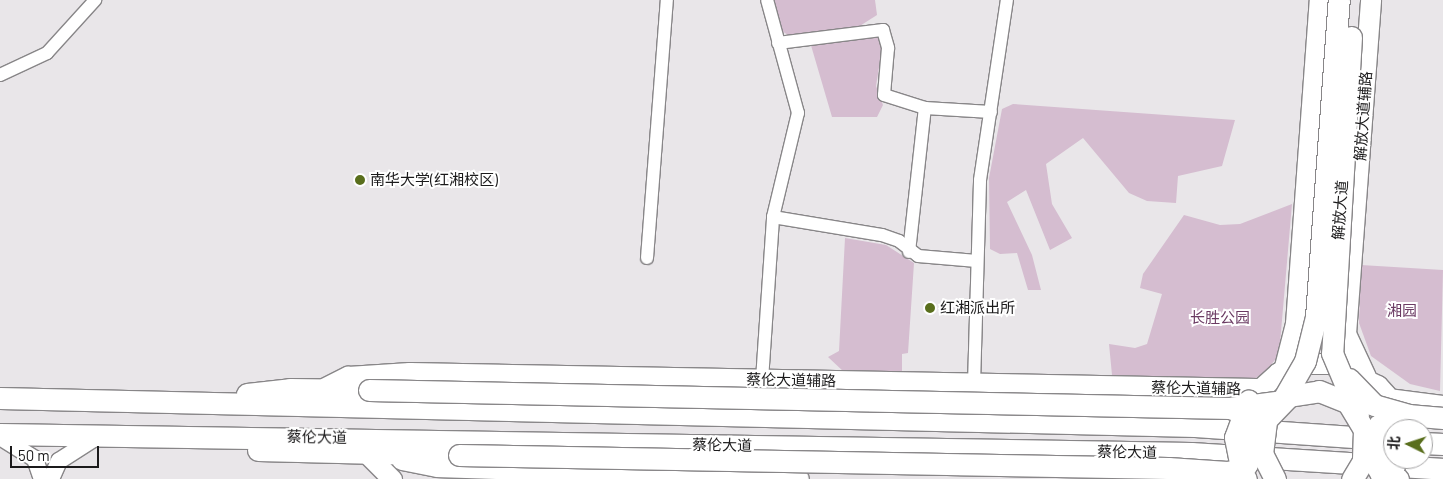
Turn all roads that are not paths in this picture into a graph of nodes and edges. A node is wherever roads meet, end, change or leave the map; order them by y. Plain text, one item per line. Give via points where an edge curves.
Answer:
1 (95, 0) edge
2 (667, 0) edge
3 (767, 0) edge
4 (1007, 0) edge
5 (1320, 0) edge
6 (1339, 0) edge
7 (1354, 0) edge
8 (1371, 0) edge
9 (778, 43) junction
10 (0, 75) edge
11 (925, 108) junction
12 (991, 112) junction
13 (773, 217) junction
14 (909, 252) junction
15 (647, 258) dead end
16 (976, 261) junction
17 (1331, 334) junction
18 (1305, 361) junction
19 (1284, 371) junction
20 (1366, 377) junction
21 (762, 380) junction
22 (974, 384) junction
23 (326, 388) junction
24 (0, 398) edge
25 (1245, 399) junction
26 (1282, 401) junction
27 (182, 403) junction
28 (1443, 406) edge
29 (1396, 413) edge
30 (1358, 415) junction
31 (1443, 418) edge
32 (0, 436) edge
33 (94, 438) junction
34 (136, 439) junction
35 (1383, 439) edge
36 (366, 453) junction
37 (1443, 469) edge
38 (434, 473) edge
39 (1272, 476) edge
40 (1240, 477) edge
41 (42, 479) edge
42 (52, 479) edge
43 (392, 479) edge
44 (799, 479) edge
45 (1352, 479) edge
46 (1398, 479) edge

1 - 10 street via 47,53
2 - 15 street
3 - 9 street
4 - 12 street
5 - 19 main road via 1296,324
6 - 18 highway, 解放大道, bridge via 1316,317
7 - 17 highway, 解放大道, bridge
8 - 20 main road, 解放大道辅路 via 1346,334
9 - 11 street via 883,30 888,48 884,95
9 - 13 street via 798,113
11 - 12 street
11 - 14 street
12 - 16 street via 980,180
13 - 14 street via 882,235 899,241
13 - 21 street
14 - 16 street
16 - 22 street
17 - 29 highway, bridge via 1339,363 1362,396
17 - 30 highway, 解放大道, bridge via 1337,373
18 - 25 highway, bridge via 1279,388
18 - 26 highway, 解放大道, bridge
19 - 20 main road via 1304,364 1331,364
19 - 25 main road
20 - 29 main road
21 - 22 main road, 蔡伦大道辅路
21 - 23 main road, 蔡伦大道辅路 via 410,373 348,377
22 - 25 main road, 蔡伦大道辅路
23 - 25 highway, bridge
23 - 27 highway
24 - 27 highway, 蔡伦大道
25 - 26 highway, bridge
25 - 40 highway, bridge via 1250,421 1247,464
26 - 30 highway, bridge via 1304,391 1320,390 1348,403
26 - 39 highway, 解放大道, bridge via 1266,420 1261,437
27 - 35 highway, 蔡伦大道 via 1195,426
28 - 29 main road
29 - 31 highway, bridge
29 - 46 highway, bridge via 1379,425 1377,467 1381,474
30 - 45 highway, 解放大道, bridge via 1366,445
32 - 33 highway, 蔡伦大道
32 - 41 street via 35,459
33 - 34 highway, 蔡伦大道
33 - 42 street via 59,461
34 - 36 highway via 229,449
34 - 37 highway, 蔡伦大道 via 286,436 1181,453
36 - 38 main road
36 - 40 highway, bridge
36 - 43 main road
38 - 44 main road

